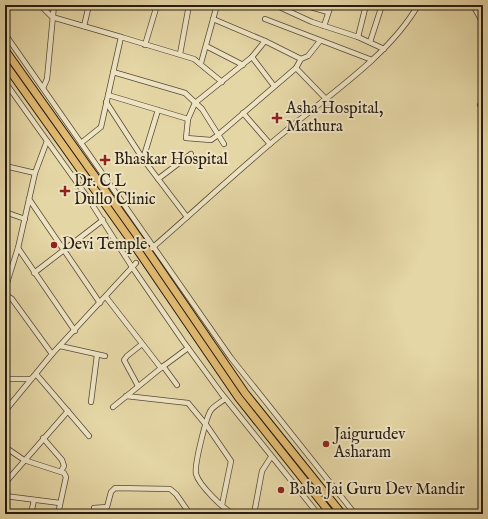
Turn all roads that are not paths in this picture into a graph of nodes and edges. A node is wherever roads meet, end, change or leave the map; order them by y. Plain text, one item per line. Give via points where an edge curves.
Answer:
1 (40, 5) edge
2 (54, 5) edge
3 (89, 5) edge
4 (157, 5) edge
5 (189, 5) edge
6 (217, 5) edge
7 (275, 5) edge
8 (304, 5) edge
9 (331, 5) edge
10 (366, 5) edge
11 (382, 5) edge
12 (418, 5) edge
13 (473, 5) edge
14 (328, 12) junction
15 (52, 17) junction
16 (213, 19) junction
17 (266, 19) dead end
18 (483, 23) edge
19 (84, 26) junction
20 (324, 26) junction
21 (5, 34) edge
22 (358, 37) junction
23 (121, 38) junction
24 (265, 41) junction
25 (320, 41) junction
26 (370, 42) junction
27 (146, 45) junction
28 (206, 46) junction
29 (384, 49) junction
30 (5, 50) edge
31 (180, 54) junction
32 (252, 57) junction
33 (301, 59) junction
34 (372, 60) junction
35 (201, 63) junction
36 (5, 64) edge
37 (243, 65) junction
38 (296, 68) junction
39 (113, 72) junction
40 (5, 82) edge
41 (222, 82) junction
42 (274, 86) junction
43 (42, 88) junction
44 (108, 95) junction
45 (325, 98) junction
46 (106, 102) junction
47 (196, 103) junction
48 (158, 110) junction
49 (243, 113) junction
50 (188, 119) junction
51 (218, 134) junction
52 (47, 141) junction
53 (81, 143) junction
54 (224, 144) dead end
55 (270, 144) junction
56 (191, 154) dead end
57 (143, 159) junction
58 (6, 166) edge
59 (35, 173) junction
60 (5, 174) edge
61 (158, 179) junction
62 (29, 199) junction
63 (5, 212) edge
64 (187, 217) junction
65 (25, 219) junction
66 (103, 220) junction
67 (153, 247) junction
68 (18, 248) junction
69 (63, 251) junction
70 (136, 263) dead end
71 (132, 267) junction
72 (34, 273) junction
73 (5, 289) edge
74 (5, 294) edge
75 (106, 297) junction
76 (100, 303) junction
77 (75, 331) junction
78 (142, 344) junction
79 (60, 346) junction
80 (188, 348) junction
81 (52, 354) junction
82 (97, 355) junction
83 (105, 356) dead end
84 (162, 367) junction
85 (36, 374) junction
86 (5, 379) edge
87 (31, 380) junction
88 (177, 385) dead end
89 (138, 386) junction
90 (126, 396) junction
91 (226, 399) junction
92 (91, 402) dead end
93 (113, 407) dead end
94 (5, 411) edge
95 (68, 411) junction
96 (205, 424) junction
97 (89, 436) dead end
98 (43, 438) junction
99 (5, 447) edge
100 (271, 457) junction
101 (24, 460) junction
102 (61, 471) junction
103 (5, 483) edge
104 (5, 496) edge
105 (34, 500) junction
106 (60, 503) junction
107 (222, 505) junction
108 (94, 508) dead end
109 (31, 514) edge
110 (58, 514) edge
111 (190, 514) edge
112 (234, 514) edge
113 (254, 514) edge
114 (318, 514) edge
115 (331, 514) edge
116 (342, 514) edge
117 (356, 514) edge

1 - 15 street
2 - 15 street
3 - 19 street
4 - 27 street
5 - 31 street
6 - 16 street
7 - 20 street
8 - 14 street
9 - 14 street
10 - 22 street
11 - 26 street
12 - 29 street
13 - 18 street
14 - 20 street
15 - 19 street
15 - 43 street via 47,79
16 - 24 street
16 - 28 street
17 - 25 street
19 - 23 street
20 - 22 street
21 - 43 street
22 - 26 street
23 - 27 street
23 - 39 street
24 - 32 street
24 - 33 street
25 - 33 street via 308,56
25 - 34 street
26 - 29 street
27 - 31 street
28 - 35 street
28 - 37 street
29 - 34 street
30 - 116 highway via 245,392
31 - 35 street
32 - 37 street
32 - 42 street
33 - 38 street
34 - 45 street
35 - 41 street
36 - 115 highway via 132,242 238,397
37 - 41 street
38 - 42 street
38 - 45 street
39 - 44 street
39 - 47 street via 185,93
40 - 52 street
41 - 47 street
42 - 49 street
43 - 53 street
44 - 46 street
44 - 48 street
45 - 55 street
46 - 53 street via 101,127
46 - 57 street
47 - 50 street
47 - 51 street
48 - 50 street
48 - 57 street
49 - 51 street
49 - 55 street
50 - 51 street via 186,138 211,140
51 - 54 street
52 - 59 street
52 - 66 street
53 - 67 street
55 - 64 street
56 - 61 street
57 - 61 street
58 - 59 street
58 - 60 street
59 - 62 street
61 - 64 street
62 - 65 street
62 - 69 street
63 - 65 street
64 - 67 street
65 - 68 street
66 - 69 street
66 - 71 street
67 - 117 street via 231,358
68 - 72 street
68 - 73 street
69 - 72 street
69 - 76 street
70 - 71 street
71 - 75 street
71 - 80 street
72 - 77 street
74 - 81 street via 12,299
75 - 76 street
75 - 78 street
76 - 77 street
77 - 79 street
78 - 84 street
78 - 89 street via 124,360
79 - 81 street
79 - 82 street
80 - 84 street
80 - 91 street
81 - 85 street
82 - 83 street
82 - 92 street
84 - 88 street
84 - 89 street
85 - 87 street
85 - 95 street
86 - 87 street
87 - 94 street
89 - 90 street
90 - 93 street
90 - 96 street via 188,403
91 - 96 street via 211,410
91 - 100 street
95 - 97 street
95 - 98 street
96 - 107 street via 231,461
96 - 107 street via 196,474
98 - 101 street
98 - 102 street via 62,460 64,466
99 - 101 street
100 - 113 street via 262,471
100 - 114 street
101 - 102 street
101 - 103 street
102 - 106 street via 66,477
104 - 105 street
105 - 106 street
105 - 109 street
106 - 110 street
107 - 112 street
108 - 111 street via 107,507 111,492 116,488 167,489 176,494

